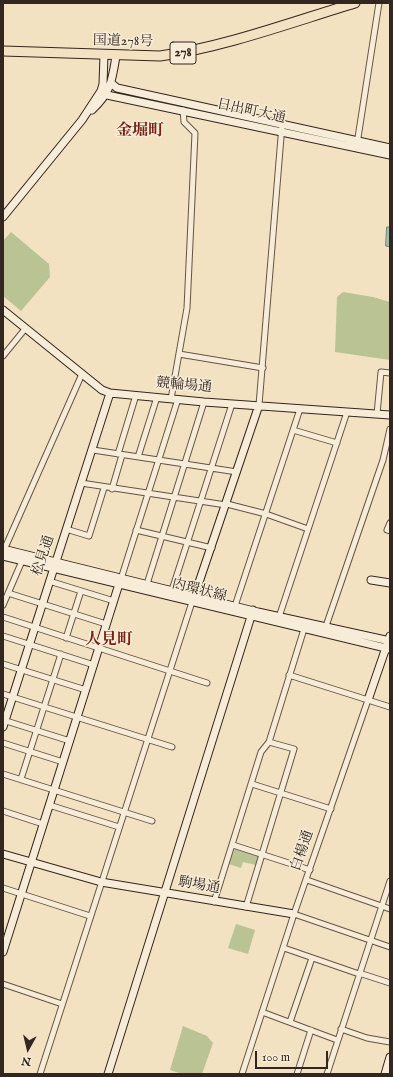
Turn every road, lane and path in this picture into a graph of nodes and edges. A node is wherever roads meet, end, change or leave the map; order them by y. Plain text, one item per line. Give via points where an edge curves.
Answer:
1 (355, 3) edge
2 (380, 3) edge
3 (3, 51) edge
4 (104, 55) junction
5 (116, 56) junction
6 (111, 83) junction
7 (107, 95) junction
8 (183, 110) junction
9 (82, 120) junction
10 (282, 128) junction
11 (357, 144) junction
12 (390, 148) edge
13 (390, 155) edge
14 (3, 217) edge
15 (3, 310) edge
16 (25, 329) junction
17 (179, 354) junction
18 (3, 356) edge
19 (263, 368) junction
20 (390, 373) edge
21 (82, 374) junction
22 (110, 393) junction
23 (136, 395) junction
24 (157, 397) junction
25 (170, 399) junction
26 (178, 399) junction
27 (204, 402) junction
28 (232, 404) junction
29 (259, 405) junction
30 (300, 409) junction
31 (347, 412) junction
32 (377, 414) junction
33 (390, 415) edge
34 (390, 429) edge
35 (294, 430) junction
36 (337, 443) junction
37 (93, 450) junction
38 (120, 455) junction
39 (138, 457) junction
40 (159, 460) junction
41 (186, 464) junction
42 (212, 468) junction
43 (237, 472) junction
44 (81, 483) junction
45 (104, 488) junction
46 (112, 488) junction
47 (148, 494) junction
48 (175, 497) junction
49 (200, 501) junction
50 (226, 504) junction
51 (266, 514) junction
52 (390, 523) edge
53 (66, 529) junction
54 (308, 529) junction
55 (136, 530) junction
56 (390, 531) edge
57 (162, 536) junction
58 (187, 542) junction
59 (212, 548) junction
60 (3, 552) edge
61 (22, 561) junction
62 (54, 565) junction
63 (371, 580) dead end
64 (120, 581) junction
65 (49, 582) junction
66 (390, 583) edge
67 (147, 584) junction
68 (172, 590) junction
69 (81, 591) junction
70 (8, 593) junction
71 (194, 599) junction
72 (114, 601) junction
73 (41, 604) junction
74 (3, 605) edge
75 (235, 606) junction
76 (74, 614) junction
77 (252, 614) junction
78 (3, 617) edge
79 (279, 617) junction
80 (106, 624) junction
81 (34, 628) junction
82 (304, 629) junction
83 (325, 630) junction
84 (3, 636) edge
85 (66, 638) junction
86 (389, 643) edge
87 (29, 644) junction
88 (98, 649) junction
89 (61, 654) junction
90 (3, 664) edge
91 (94, 665) junction
92 (21, 669) junction
93 (170, 671) junction
94 (289, 675) junction
95 (53, 679) junction
96 (207, 683) dead end
97 (86, 690) junction
98 (3, 694) edge
99 (12, 697) junction
100 (368, 700) junction
101 (44, 707) junction
102 (390, 707) edge
103 (77, 717) junction
104 (4, 722) edge
105 (37, 731) junction
106 (148, 740) junction
107 (70, 741) junction
108 (269, 742) junction
109 (3, 743) edge
110 (172, 747) dead end
111 (30, 752) junction
112 (63, 762) junction
113 (3, 774) edge
114 (22, 779) junction
115 (252, 784) junction
116 (54, 790) junction
117 (281, 792) junction
118 (49, 805) junction
119 (331, 809) junction
120 (3, 811) edge
121 (125, 813) junction
122 (152, 821) dead end
123 (43, 824) junction
124 (119, 826) junction
125 (233, 845) junction
126 (3, 854) edge
127 (263, 854) junction
128 (31, 862) junction
129 (310, 870) junction
130 (307, 880) junction
131 (390, 881) edge
132 (101, 882) junction
133 (3, 888) edge
134 (165, 893) junction
135 (22, 894) junction
136 (214, 902) junction
137 (382, 906) junction
138 (246, 907) junction
139 (390, 909) edge
140 (294, 914) junction
141 (90, 916) junction
142 (371, 940) junction
143 (390, 947) edge
144 (284, 948) junction
145 (3, 952) edge
146 (312, 958) junction
147 (359, 973) junction
148 (390, 982) edge
149 (3, 984) edge
150 (62, 1004) junction
151 (262, 1012) junction
152 (290, 1022) junction
153 (341, 1029) junction
154 (312, 1030) junction
155 (337, 1040) junction
156 (390, 1042) edge
157 (390, 1057) edge
158 (40, 1074) edge
159 (108, 1074) edge
160 (242, 1074) edge
161 (297, 1074) edge
162 (327, 1074) edge
163 (385, 1074) edge

1 - 5 highway, 国道278号 / 278 via 182,53
2 - 11 street
3 - 4 highway, 国道278号 / 278
4 - 5 highway, 国道278号 / 278
4 - 9 street via 101,91
5 - 6 street
6 - 7 street
6 - 10 street, 日出町大通 via 116,88
7 - 8 street, 日出町大通
7 - 9 street
8 - 10 street, 日出町大通
8 - 17 street via 184,122 195,133 189,290
9 - 14 street
10 - 11 street, 日出町大通
10 - 19 street
11 - 12 street, 日出町大通
11 - 13 street, 日出町大通
15 - 16 street, 競輪場通
16 - 18 street
16 - 21 street, 競輪場通
17 - 19 street
17 - 25 street
19 - 29 street
20 - 32 street via 381,372
21 - 22 street, 競輪場通 via 102,390
21 - 60 street
22 - 23 street, 競輪場通
22 - 37 street, 松見通
23 - 24 street, 競輪場通
23 - 38 street
24 - 25 street, 競輪場通
24 - 39 street
25 - 26 street, 競輪場通
26 - 27 street, 競輪場通
26 - 40 street
27 - 28 street, 競輪場通
27 - 41 street
28 - 29 street, 競輪場通
28 - 42 street
29 - 30 street, 競輪場通
29 - 43 street
30 - 31 street, 競輪場通
30 - 35 street
31 - 32 street, 競輪場通
31 - 36 street
32 - 33 street, 競輪場通
34 - 83 street via 383,460
35 - 36 street
35 - 51 street
36 - 54 street
37 - 38 street
37 - 44 street, 松見通
38 - 39 street
38 - 46 street
39 - 40 street
40 - 41 street
40 - 47 street
41 - 42 street
41 - 48 street
42 - 43 street
42 - 49 street
43 - 50 street
44 - 45 street
44 - 53 street, 松見通
45 - 46 street
45 - 53 street via 89,536
46 - 47 street
47 - 48 street
47 - 55 street
48 - 49 street
48 - 57 street
49 - 50 street
49 - 58 street
50 - 51 street
50 - 59 street
51 - 54 street
51 - 75 street
52 - 56 street via 387,530
53 - 62 street, 松見通
54 - 79 street
55 - 57 street
55 - 64 street
57 - 58 street
57 - 67 street
58 - 59 street
58 - 68 street
59 - 71 street
60 - 61 street, 内環状線
60 - 62 street, 内環状線
61 - 62 street, 内環状線
61 - 70 street
62 - 64 street, 内環状線
62 - 65 street, 松見通
63 - 66 street
64 - 67 street, 内環状線
64 - 71 street, 内環状線
64 - 72 street
65 - 69 street
65 - 73 street, 松見通
67 - 68 street, 内環状線
68 - 71 street, 内環状線
69 - 72 street
69 - 76 street
70 - 73 street
70 - 74 street
71 - 75 street, 内環状線
71 - 77 street, 内環状線
71 - 93 street
72 - 80 street
73 - 76 street
73 - 81 street, 松見通
75 - 77 street, 内環状線
76 - 80 street
76 - 85 street
77 - 79 street, 内環状線
77 - 82 street, 内環状線
77 - 134 street
78 - 81 street
79 - 83 street, 内環状線
80 - 88 street
81 - 85 street
81 - 87 street, 松見通
82 - 83 street, 内環状線
82 - 94 street
83 - 86 street, 内環状線
84 - 87 street
85 - 88 street
86 - 100 street, 白楊通
87 - 89 street
87 - 92 street, 松見通
88 - 91 street
88 - 93 street
89 - 91 street
89 - 95 street
90 - 92 street
91 - 97 street
92 - 95 street
92 - 99 street, 松見通
93 - 96 street
93 - 106 street
94 - 100 street
94 - 108 street
95 - 97 street
95 - 101 street
97 - 103 street
98 - 99 street
99 - 101 street
99 - 104 street, 松見通
100 - 102 street
100 - 119 street, 白楊通
101 - 103 street
101 - 105 street
103 - 106 street
103 - 107 street
104 - 105 street
105 - 107 street
105 - 111 street
106 - 110 street
106 - 121 street
107 - 112 street
108 - 115 street via 262,752
108 - 117 street via 294,749
109 - 111 street
111 - 112 street
111 - 114 street
112 - 116 street
113 - 114 street
114 - 116 street
115 - 117 street
115 - 125 street
116 - 118 street
116 - 121 street
117 - 119 street
117 - 127 street
118 - 123 street
118 - 124 street
119 - 129 street, 白楊通
120 - 123 street
121 - 122 street
121 - 124 street
123 - 128 street
124 - 132 street
125 - 127 street
125 - 136 street
126 - 128 street, 駒場通
127 - 129 street
127 - 138 street
128 - 132 street, 駒場通
128 - 135 street
129 - 130 street, 白楊通
130 - 137 street
130 - 140 street, 白楊通
131 - 137 street
132 - 134 street, 駒場通
132 - 141 street
133 - 135 street
134 - 136 street, 駒場通
134 - 159 street
135 - 141 street
135 - 145 street
136 - 138 street, 駒場通
137 - 139 street
137 - 142 street
138 - 140 street, 駒場通
140 - 142 street, 駒場通
140 - 144 street, 白楊通
141 - 150 street
142 - 143 street, 駒場通
142 - 147 street
144 - 146 street
144 - 151 street, 白楊通
146 - 147 street
146 - 152 street
147 - 148 street
147 - 153 street
149 - 150 street
150 - 158 street
151 - 152 street
151 - 160 street, 白楊通
152 - 154 street
153 - 155 street
153 - 156 street via 367,1038
154 - 155 street
154 - 161 street
155 - 162 street
157 - 163 street

